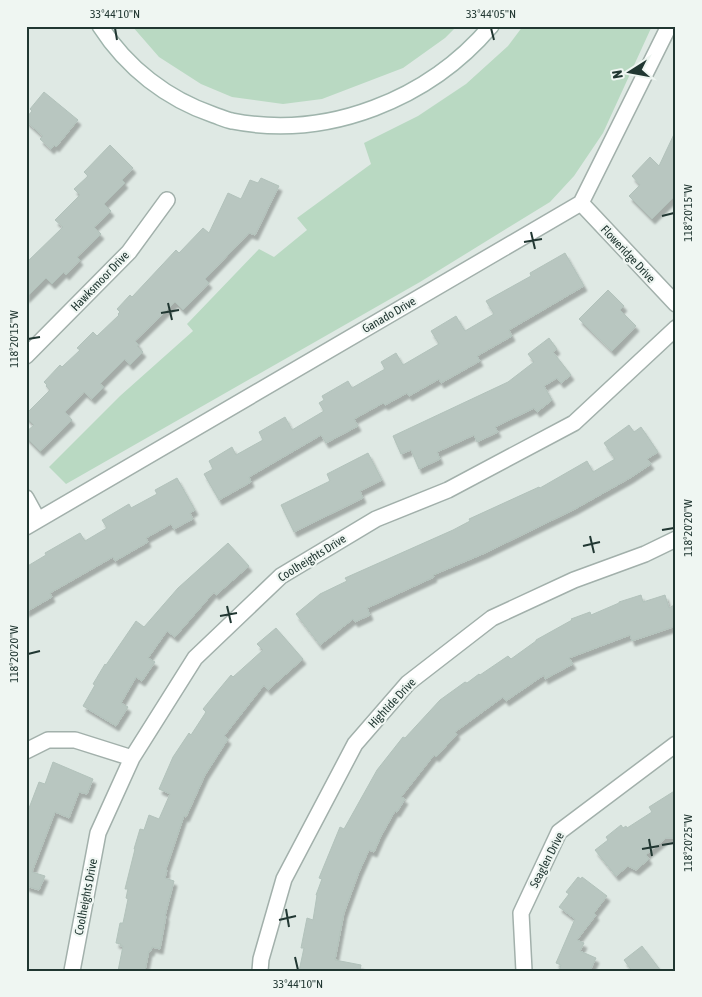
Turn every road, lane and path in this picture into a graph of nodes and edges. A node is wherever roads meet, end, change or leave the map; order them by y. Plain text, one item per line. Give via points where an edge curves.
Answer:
1 (100, 26) edge
2 (490, 26) edge
3 (669, 26) edge
4 (167, 200) dead end
5 (581, 203) junction
6 (676, 304) edge
7 (676, 328) edge
8 (26, 356) edge
9 (26, 498) edge
10 (32, 524) edge
11 (676, 539) edge
12 (676, 744) edge
13 (26, 751) edge
14 (132, 758) junction
15 (72, 971) edge
16 (260, 971) edge
17 (524, 971) edge

1 - 2 street via 135,69 164,92 196,109 231,121 265,125 299,125 332,120 365,112 396,99 454,63
3 - 5 street
4 - 8 street, Hawksmoor Drive via 129,252
5 - 6 street, Floweridge Drive
5 - 10 street, Ganado Drive
7 - 14 street, Coolheights Drive via 574,423 448,490 376,519 281,576 195,658
9 - 10 street
11 - 16 street, Hightide Drive via 574,580 492,618 408,682 355,744 284,879
12 - 17 street, Seaglen Drive via 559,832 521,913
13 - 14 street via 48,740 75,740
14 - 15 street, Coolheights Drive via 98,833

